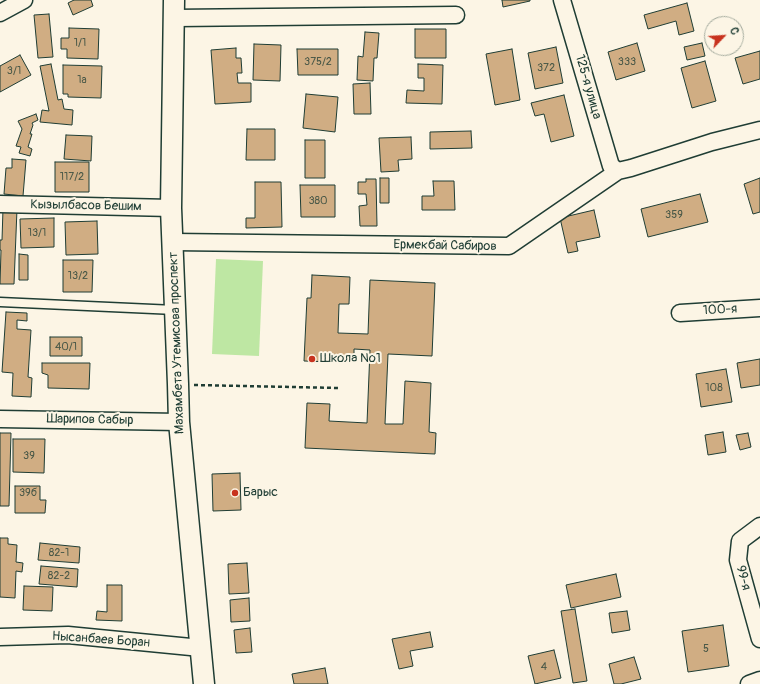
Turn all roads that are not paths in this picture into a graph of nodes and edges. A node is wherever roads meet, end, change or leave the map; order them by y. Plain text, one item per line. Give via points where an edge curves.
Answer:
1 (24, 0) edge
2 (562, 0) edge
3 (174, 9) edge
4 (0, 13) edge
5 (456, 15) dead end
6 (760, 130) edge
7 (618, 171) junction
8 (0, 204) edge
9 (171, 208) junction
10 (173, 242) junction
11 (0, 302) edge
12 (760, 308) edge
13 (175, 310) junction
14 (680, 313) dead end
15 (0, 419) edge
16 (179, 422) junction
17 (760, 526) edge
18 (0, 637) edge
19 (760, 639) edge
20 (201, 648) junction
21 (760, 680) edge
22 (204, 684) edge
23 (749, 684) edge

1 - 4 street
2 - 7 street, 125-я улица via 611,166
3 - 5 street
3 - 9 street, Махамбета Утемисова проспект
6 - 7 street, Ермекбай Сабиров
7 - 10 street, Ермекбай Сабиров via 509,246
8 - 9 street, Кызылбасов Бешим
9 - 10 street, Махамбета Утемисова проспект
10 - 13 street, Махамбета Утемисова проспект
11 - 13 lane
12 - 14 street, 100-я
13 - 16 street, Махамбета Утемисова проспект
15 - 16 street, Шарипов Сабыр
16 - 20 street, Махамбета Утемисова проспект
17 - 19 street, 99-я via 740,541 738,560
18 - 20 street, Нысанбаев Боран via 68,635
20 - 22 street, Махамбета Утемисова проспект
21 - 23 street

